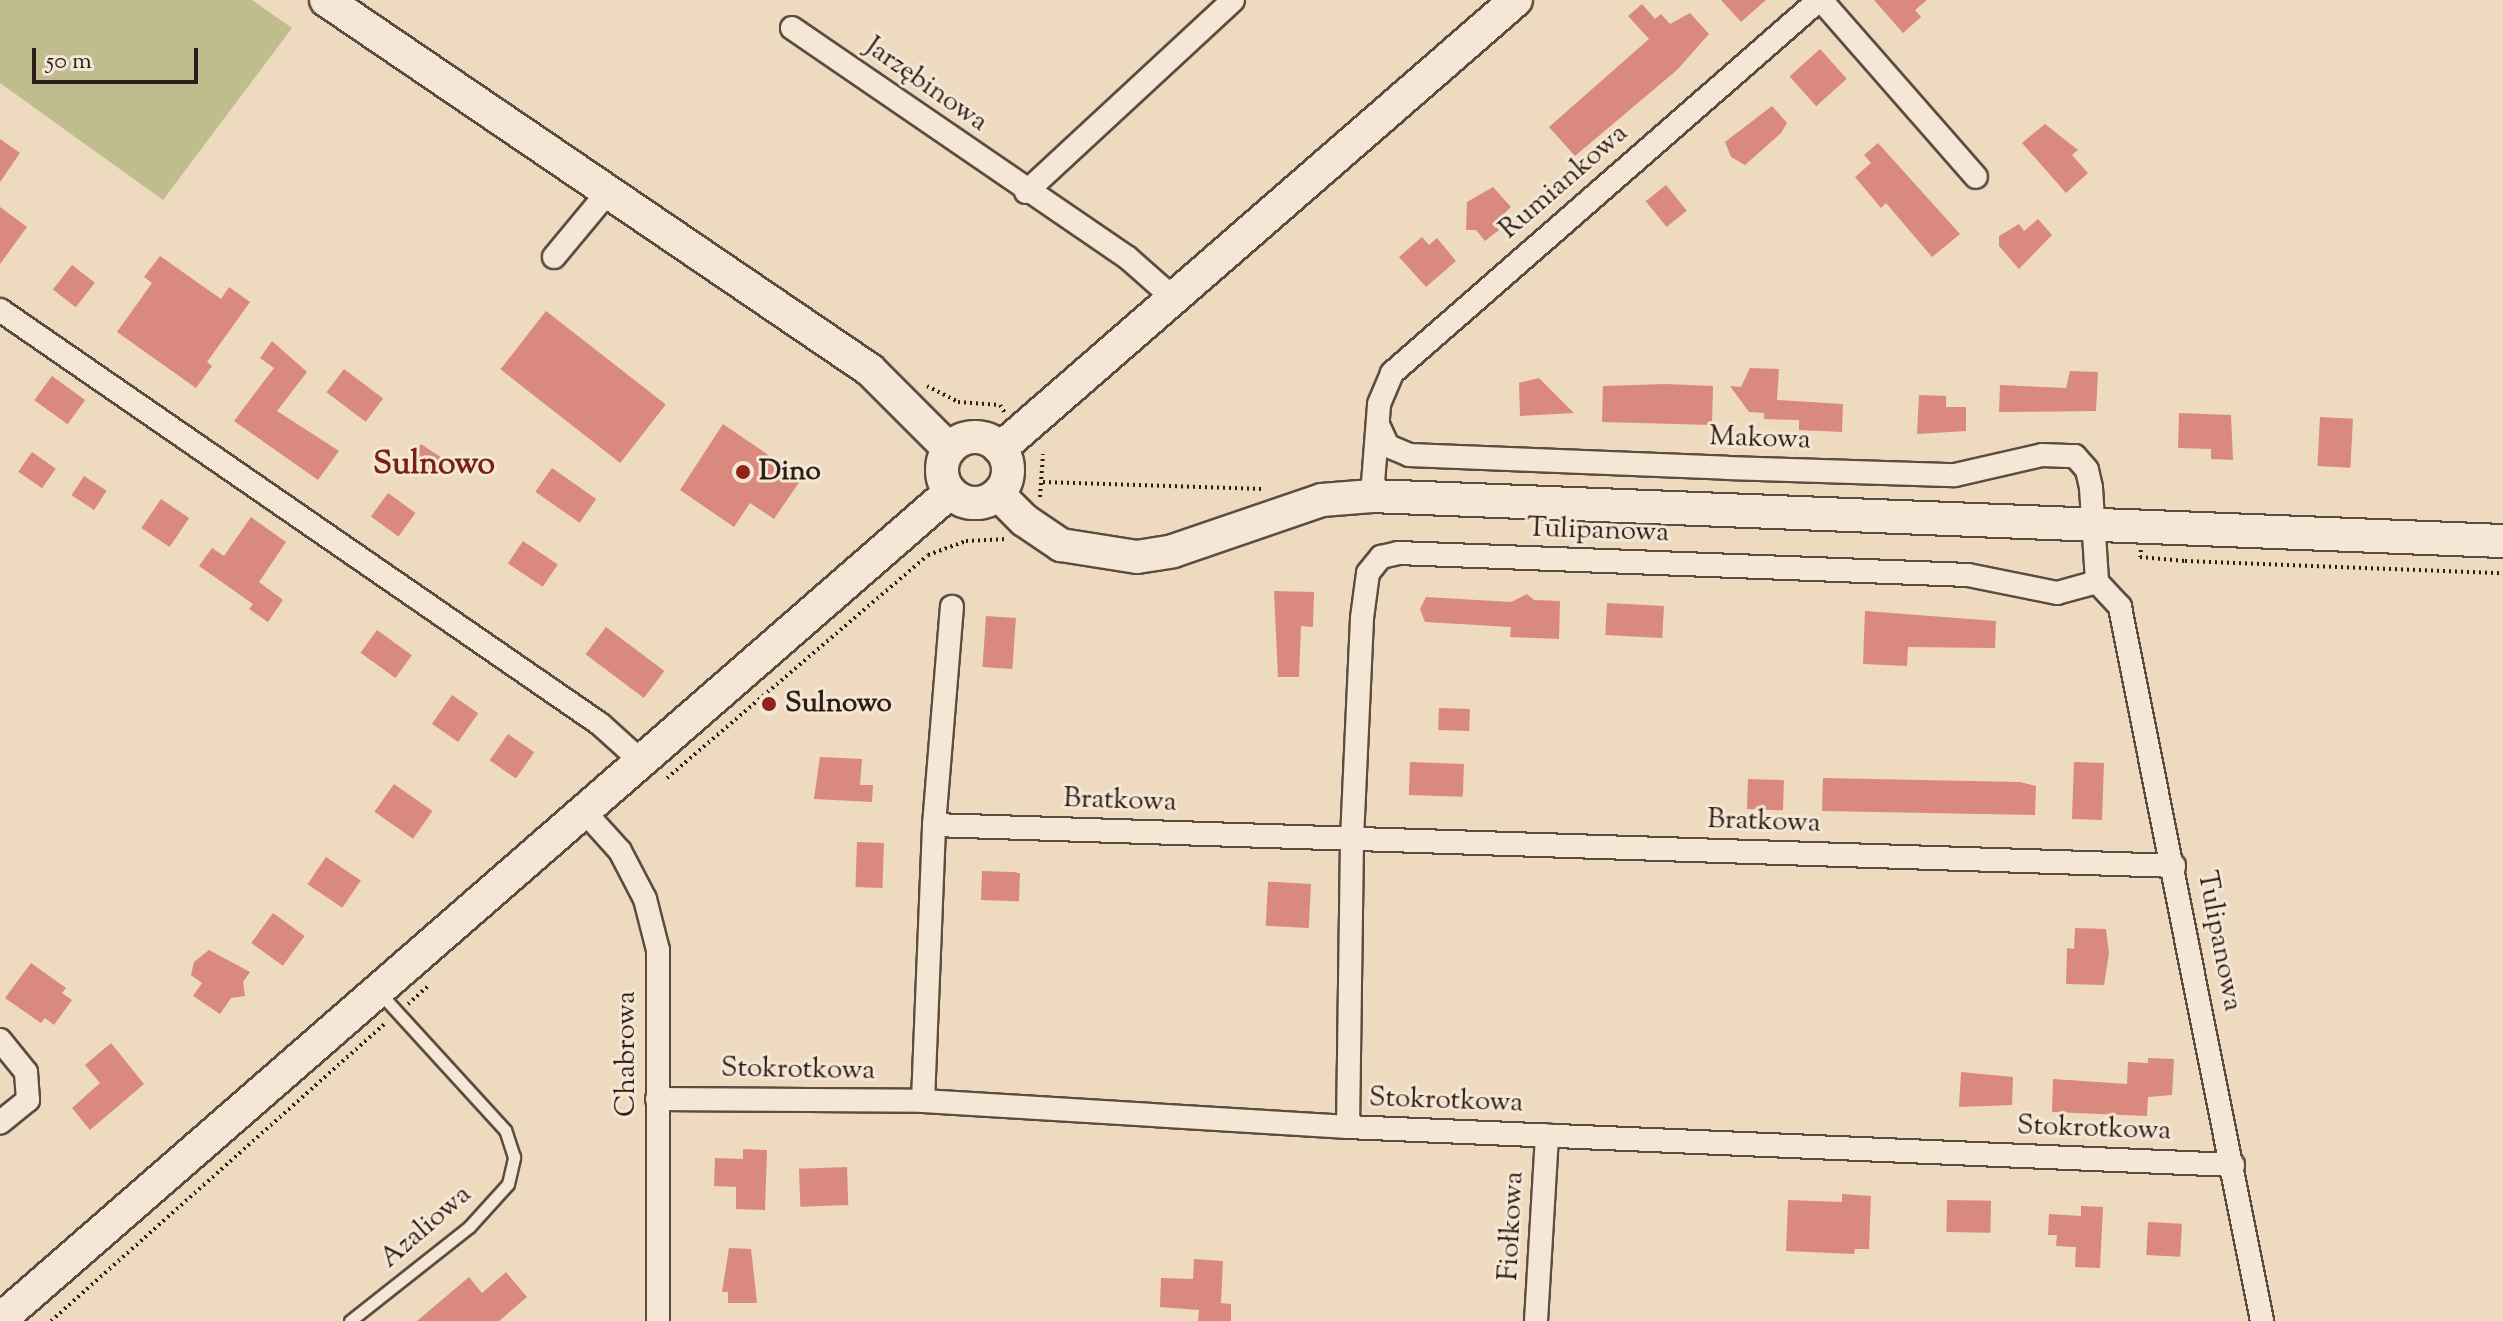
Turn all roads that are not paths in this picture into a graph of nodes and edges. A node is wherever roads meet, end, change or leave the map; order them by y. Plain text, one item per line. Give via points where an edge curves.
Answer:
1 (326, 0) edge
2 (1233, 0) edge
3 (1516, 0) edge
4 (1820, 0) edge
5 (792, 28) dead end
6 (1976, 177) dead end
7 (608, 192) junction
8 (1026, 192) junction
9 (554, 257) dead end
10 (1171, 296) junction
11 (0, 310) edge
12 (1379, 427) junction
13 (949, 449) junction
14 (1000, 449) junction
15 (950, 492) junction
16 (998, 494) junction
17 (1372, 496) junction
18 (2094, 525) junction
19 (2503, 541) edge
20 (2097, 582) junction
21 (952, 607) dead end
22 (649, 773) junction
23 (583, 810) junction
24 (934, 825) junction
25 (1352, 839) junction
26 (2174, 866) junction
27 (388, 1002) junction
28 (0, 1040) edge
29 (657, 1099) junction
30 (923, 1101) junction
31 (0, 1123) edge
32 (1348, 1127) junction
33 (1547, 1135) junction
34 (2233, 1165) junction
35 (0, 1320) edge
36 (350, 1321) edge
37 (658, 1321) edge
38 (1536, 1321) edge
39 (2262, 1321) edge

1 - 7 street
2 - 8 street
3 - 10 street
4 - 6 street
4 - 12 street, Rumiankowa via 1392,373 1379,404
5 - 8 street, Jarzębinowa
7 - 9 street
7 - 13 street via 870,370
8 - 10 street, Jarzębinowa via 1128,258
10 - 14 street
11 - 22 street via 600,724
12 - 17 street, Rumiankowa
12 - 18 street, Makowa via 1388,446 1409,455 1955,475 2042,455 2075,456 2087,470
13 - 14 street via 969,437
13 - 15 street via 942,475
14 - 16 street via 1008,467
15 - 16 street via 979,503
15 - 22 street
16 - 17 street via 1061,545 1137,557 1173,551 1322,500
17 - 18 street
18 - 19 street
18 - 20 street
20 - 25 street, Tulipanowa via 2057,593 1968,575 1398,553 1381,557 1368,573 1362,618
20 - 26 street, Tulipanowa via 2120,607
21 - 24 street
22 - 23 street
23 - 27 street
23 - 29 street, Chabrowa via 620,851 645,899 658,950
24 - 25 street, Bratkowa
24 - 30 street
25 - 26 street, Bratkowa
25 - 32 street
26 - 34 street, Tulipanowa
27 - 35 street
27 - 36 lane, Azaliowa via 505,1130 514,1157 508,1184 469,1227
28 - 31 street via 26,1072 28,1100
29 - 30 street, Stokrotkowa
29 - 37 street, Chabrowa
30 - 32 street, Stokrotkowa
32 - 33 street, Stokrotkowa
33 - 34 street, Stokrotkowa
33 - 38 street, Fiołkowa
34 - 39 street, Tulipanowa

